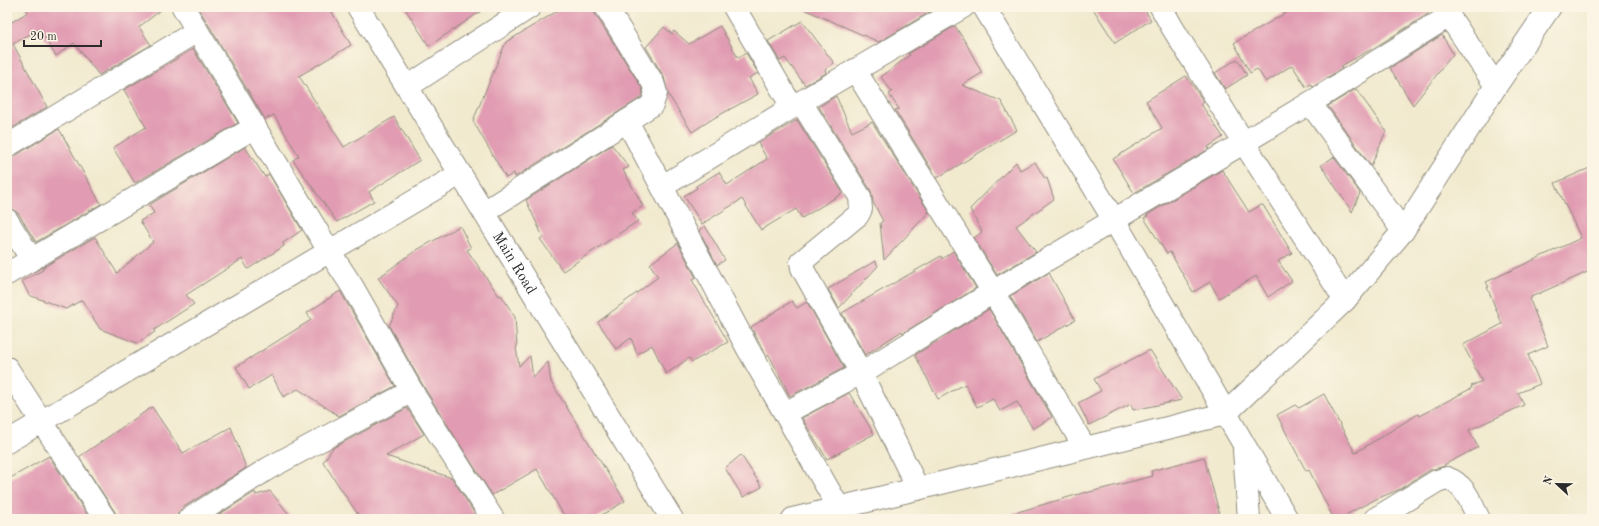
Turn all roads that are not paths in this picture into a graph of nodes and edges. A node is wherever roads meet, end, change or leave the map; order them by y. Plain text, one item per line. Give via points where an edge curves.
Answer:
1 (183, 7) edge
2 (358, 7) edge
3 (606, 7) edge
4 (734, 7) edge
5 (963, 7) edge
6 (984, 7) edge
7 (1161, 7) edge
8 (1550, 7) edge
9 (528, 8) edge
10 (1446, 12) edge
11 (197, 31) junction
12 (856, 70) junction
13 (1496, 86) junction
14 (407, 87) junction
15 (1310, 103) junction
16 (796, 104) junction
17 (628, 121) junction
18 (255, 127) junction
19 (1244, 143) junction
20 (7, 146) edge
21 (460, 174) junction
22 (663, 186) junction
23 (484, 212) junction
24 (7, 220) edge
25 (1114, 220) junction
26 (1403, 230) junction
27 (329, 251) junction
28 (32, 260) junction
29 (7, 274) edge
30 (993, 292) junction
31 (1345, 300) junction
32 (7, 368) edge
33 (861, 373) junction
34 (412, 391) junction
35 (785, 413) junction
36 (1225, 414) junction
37 (41, 422) junction
38 (7, 442) edge
39 (1243, 444) junction
40 (1085, 448) junction
41 (918, 488) junction
42 (839, 508) junction
43 (105, 519) edge
44 (189, 519) edge
45 (493, 519) edge
46 (672, 519) edge
47 (793, 519) edge
48 (1249, 519) edge
49 (1287, 519) edge
50 (1375, 519) edge
51 (1479, 519) edge

1 - 11 street
2 - 14 street, Main Road
3 - 17 street via 653,83 656,93 652,105
4 - 16 street
5 - 12 street
6 - 25 street
7 - 19 street
8 - 13 street
9 - 14 street
10 - 13 street
10 - 15 street
11 - 18 street
11 - 20 street
12 - 16 street
12 - 30 street
13 - 26 street
14 - 21 street, Main Road
15 - 19 street
15 - 26 street
16 - 22 street
16 - 33 street via 860,197 861,209 858,215 801,262
17 - 22 street
17 - 23 street
18 - 27 street
18 - 28 street
19 - 25 street
19 - 31 street
21 - 23 street, Main Road
21 - 27 street
22 - 35 street via 748,350
23 - 46 street, Main Road
24 - 28 street
25 - 30 street
25 - 36 street
26 - 31 street
27 - 34 street
27 - 37 street
28 - 29 street
30 - 33 street
30 - 40 street
31 - 36 street
32 - 37 street
33 - 35 street
33 - 41 street
34 - 44 street via 270,468
34 - 45 street
35 - 42 street
36 - 39 street
36 - 40 street
37 - 38 street
37 - 43 street
39 - 48 street
39 - 49 street
40 - 41 street
41 - 42 street
42 - 47 street
50 - 51 street via 1437,481 1447,478 1463,487

